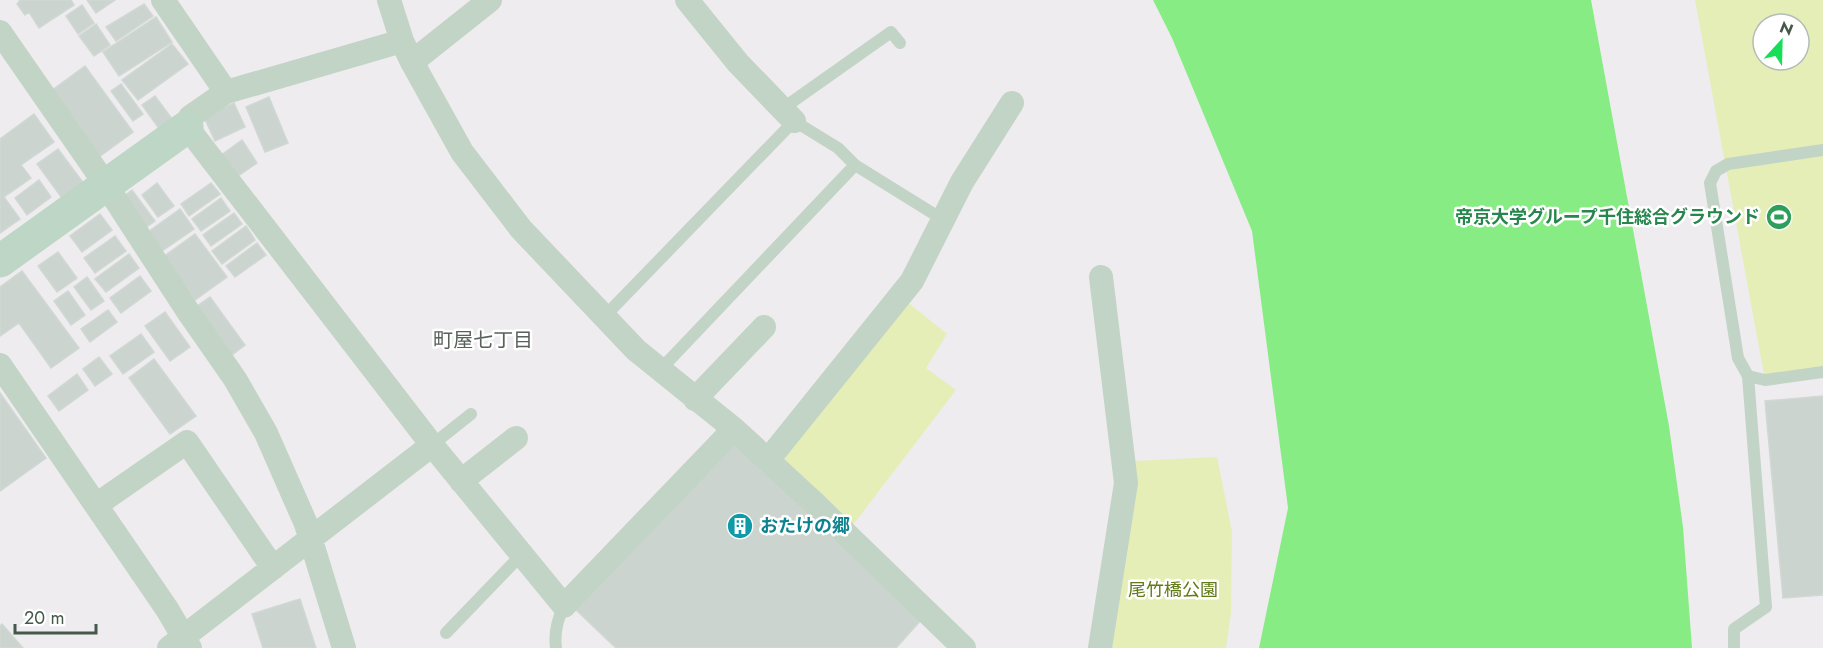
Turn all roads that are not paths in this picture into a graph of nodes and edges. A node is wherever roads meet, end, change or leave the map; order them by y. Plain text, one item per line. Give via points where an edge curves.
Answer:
1 (163, 0) edge
2 (389, 0) edge
3 (490, 0) edge
4 (687, 0) edge
5 (0, 32) edge
6 (900, 44) dead end
7 (407, 51) junction
8 (226, 92) junction
9 (1012, 103) dead end
10 (788, 115) junction
11 (187, 127) junction
12 (1823, 150) edge
13 (855, 165) junction
14 (106, 185) junction
15 (942, 219) junction
16 (0, 261) edge
17 (1101, 277) dead end
18 (604, 317) junction
19 (764, 327) dead end
20 (0, 365) edge
21 (660, 370) junction
22 (1823, 372) edge
23 (1748, 376) junction
24 (695, 399) junction
25 (471, 414) dead end
26 (734, 429) junction
27 (516, 438) dead end
28 (432, 445) junction
29 (768, 460) junction
30 (461, 481) junction
31 (96, 505) junction
32 (309, 540) junction
33 (522, 554) junction
34 (273, 568) junction
35 (564, 606) junction
36 (446, 633) dead end
37 (181, 644) edge
38 (344, 648) edge
39 (556, 648) edge
40 (964, 648) edge
41 (1100, 648) edge
42 (1734, 648) edge

1 - 8 street
2 - 7 street
3 - 7 street
4 - 10 street via 738,63
5 - 14 street
6 - 10 lane via 891,32
7 - 8 street
7 - 18 street via 462,152 521,229
8 - 11 street via 190,117
9 - 15 street
10 - 13 lane
10 - 18 lane
11 - 14 street
11 - 28 street
12 - 23 lane via 1728,164 1716,171 1710,183 1738,358
13 - 15 lane
13 - 21 lane
14 - 16 street
14 - 32 street via 235,379 266,433 306,524
15 - 29 street via 912,281
17 - 41 street via 1126,483
18 - 21 street
19 - 24 street
20 - 31 street
21 - 24 street
22 - 23 lane via 1765,380
23 - 42 lane via 1766,607 1734,629
24 - 26 street
25 - 28 lane
26 - 29 street
26 - 35 street
27 - 30 street
28 - 30 street
28 - 32 street
29 - 40 street
30 - 33 street
31 - 34 street via 187,442
31 - 37 street via 167,609
32 - 34 street
32 - 38 street
33 - 35 street
33 - 36 lane
34 - 37 street
35 - 39 lane via 554,636

